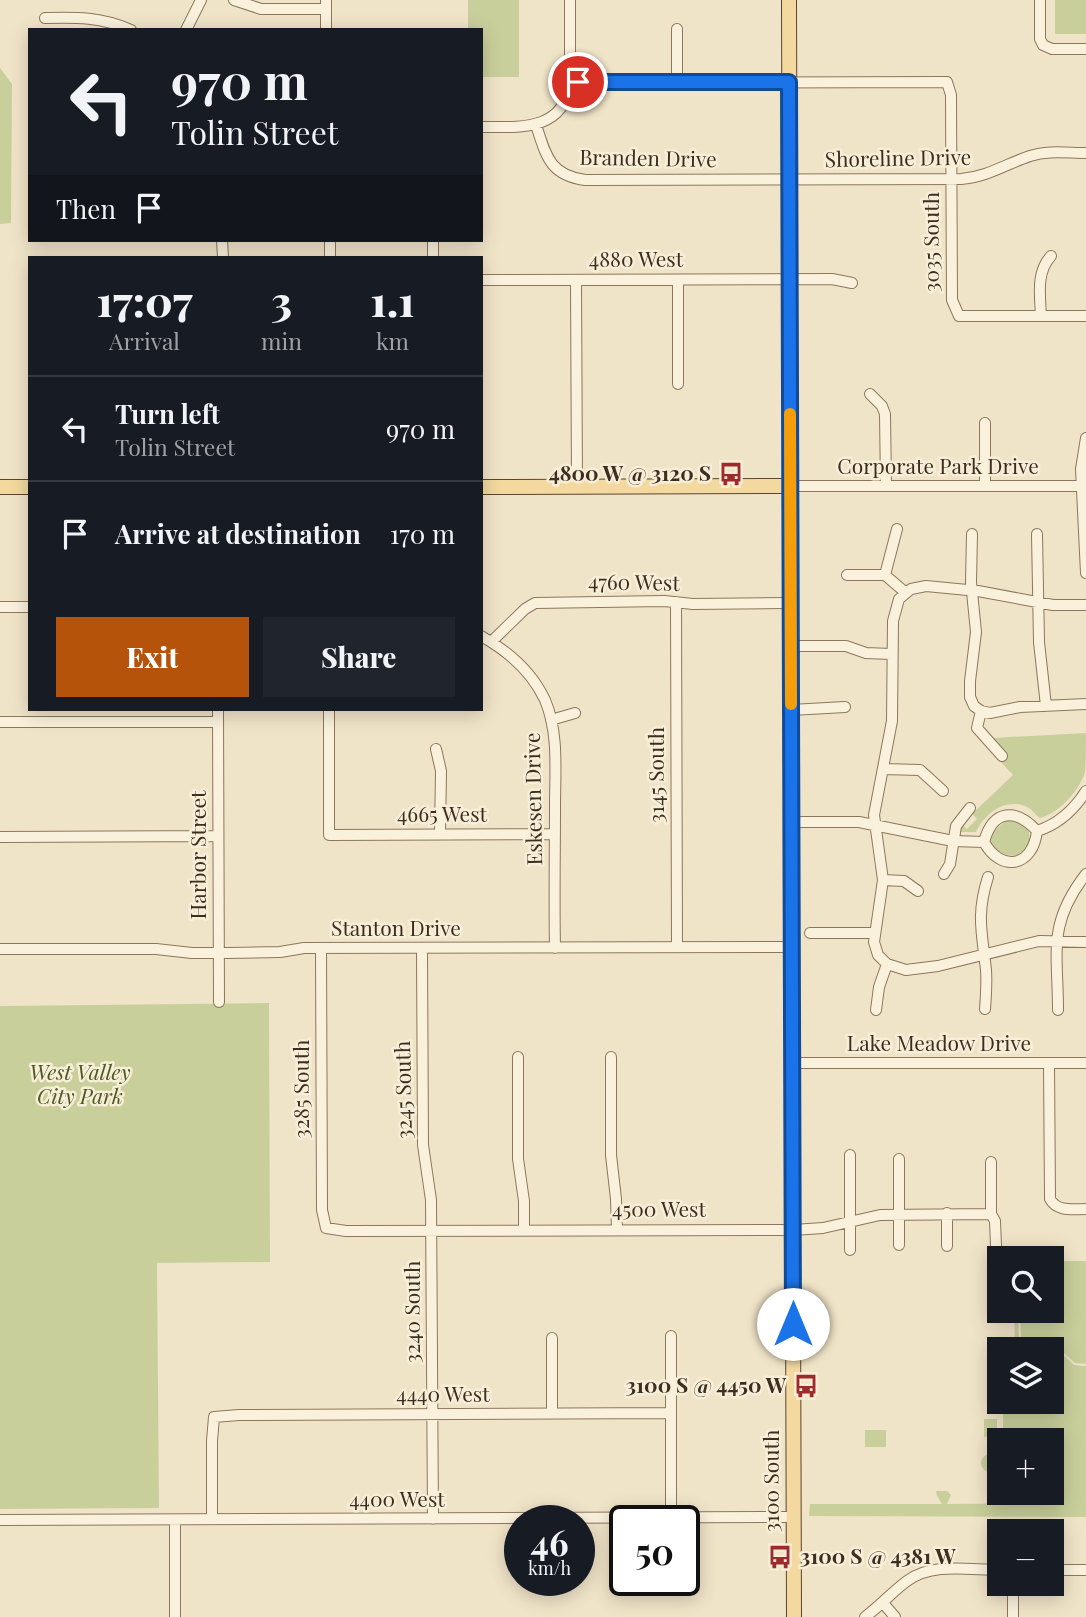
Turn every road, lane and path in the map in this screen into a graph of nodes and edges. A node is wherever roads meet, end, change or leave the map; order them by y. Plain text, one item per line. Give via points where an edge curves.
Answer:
1 (201, 0) edge
2 (234, 0) edge
3 (570, 0) edge
4 (789, 0) edge
5 (1040, 0) edge
6 (326, 4) edge
7 (46, 18) dead end
8 (126, 28) edge
9 (187, 28) edge
10 (326, 28) edge
11 (677, 29) dead end
12 (1086, 49) edge
13 (677, 82) junction
14 (789, 82) junction
15 (570, 83) junction
16 (536, 125) junction
17 (483, 127) edge
18 (1086, 153) edge
19 (951, 179) junction
20 (790, 180) junction
21 (1051, 256) dead end
22 (790, 279) junction
23 (483, 280) edge
24 (576, 280) junction
25 (678, 280) junction
26 (852, 283) dead end
27 (1041, 316) junction
28 (1086, 316) edge
29 (678, 384) dead end
30 (870, 394) dead end
31 (985, 423) dead end
32 (1086, 438) edge
33 (577, 486) junction
34 (790, 486) junction
35 (886, 486) junction
36 (985, 486) junction
37 (1084, 486) edge
38 (0, 487) edge
39 (28, 487) edge
40 (483, 487) edge
41 (897, 530) dead end
42 (972, 534) dead end
43 (1037, 534) dead end
44 (1086, 573) edge
45 (847, 575) dead end
46 (885, 575) junction
47 (971, 590) junction
48 (906, 593) junction
49 (676, 602) junction
50 (791, 603) junction
51 (1038, 603) junction
52 (1086, 606) edge
53 (0, 607) edge
54 (28, 607) edge
55 (486, 639) edge
56 (791, 646) junction
57 (891, 654) junction
58 (1086, 704) edge
59 (1046, 706) junction
60 (845, 707) dead end
61 (791, 710) junction
62 (218, 711) edge
63 (328, 711) edge
64 (981, 711) junction
65 (575, 713) dead end
66 (551, 720) junction
67 (0, 722) edge
68 (218, 722) junction
69 (436, 749) dead end
70 (1002, 755) dead end
71 (883, 769) junction
72 (943, 791) dead end
73 (1086, 791) edge
74 (970, 808) dead end
75 (792, 822) junction
76 (876, 825) junction
77 (1037, 831) junction
78 (440, 834) junction
79 (555, 834) junction
80 (0, 836) edge
81 (218, 836) junction
82 (953, 841) junction
83 (984, 842) junction
84 (944, 874) dead end
85 (1086, 874) edge
86 (988, 877) dead end
87 (883, 880) junction
88 (918, 891) dead end
89 (810, 933) dead end
90 (875, 933) junction
91 (1056, 940) junction
92 (1086, 942) edge
93 (677, 947) junction
94 (792, 947) junction
95 (321, 948) junction
96 (422, 948) junction
97 (555, 948) junction
98 (0, 949) edge
99 (219, 953) junction
100 (983, 955) junction
101 (887, 964) junction
102 (219, 1002) dead end
103 (985, 1009) dead end
104 (876, 1010) dead end
105 (1058, 1010) dead end
106 (518, 1057) dead end
107 (611, 1057) dead end
108 (792, 1063) junction
109 (1049, 1063) junction
110 (1086, 1063) edge
111 (850, 1155) dead end
112 (899, 1159) dead end
113 (991, 1162) dead end
114 (1086, 1209) edge
115 (899, 1213) junction
116 (947, 1213) junction
117 (991, 1214) junction
118 (850, 1222) junction
119 (326, 1228) joint
120 (524, 1230) junction
121 (617, 1230) junction
122 (793, 1230) junction
123 (432, 1231) junction
124 (899, 1245) dead end
125 (947, 1246) dead end
126 (996, 1246) dead end
127 (850, 1250) dead end
128 (671, 1336) dead end
129 (552, 1338) dead end
130 (552, 1413) junction
131 (671, 1413) junction
132 (433, 1414) junction
133 (671, 1505) edge
134 (793, 1517) junction
135 (609, 1518) edge
136 (700, 1518) edge
137 (212, 1519) junction
138 (433, 1519) junction
139 (0, 1520) edge
140 (176, 1520) junction
141 (987, 1570) edge
142 (1064, 1570) edge
143 (1086, 1570) edge
144 (1013, 1596) edge
145 (883, 1602) junction
146 (175, 1617) edge
147 (794, 1617) edge
148 (865, 1617) edge
149 (895, 1617) edge
150 (1013, 1617) edge

1 - 9 street
2 - 6 street via 261,9
3 - 15 street
4 - 14 main road, 3100 South
5 - 12 street via 1040,38 1046,48
6 - 10 street
7 - 8 street via 106,20
11 - 13 street
13 - 14 street
13 - 15 street
14 - 19 street, 3035 South via 947,82
14 - 20 main road, 3100 South
15 - 16 street via 561,106
16 - 17 street
16 - 20 street, Branden Drive via 548,159 572,178
18 - 19 street, Shoreline Drive via 1040,153 981,177
19 - 20 street, Shoreline Drive
19 - 27 street, 3035 South via 951,300 958,316
20 - 22 main road, 3100 South
21 - 27 street via 1041,276
22 - 25 street, 4880 West
22 - 26 street, 4880 West
22 - 34 main road, 3100 South
23 - 24 street, 4880 West
24 - 25 street, 4880 West
24 - 33 street
25 - 29 street
27 - 28 street
30 - 35 street via 885,415
31 - 36 street
32 - 37 street
33 - 34 main road
33 - 40 main road
34 - 35 street, Corporate Park Drive
34 - 50 main road, 3100 South
35 - 36 street, Corporate Park Drive
36 - 37 street, Corporate Park Drive
37 - 44 street
38 - 39 main road
41 - 46 street
42 - 47 street
43 - 51 street
45 - 46 street
46 - 48 street
47 - 48 street via 921,586
47 - 51 street
47 - 64 street via 976,632 970,692 974,706
48 - 57 street via 894,612
49 - 50 street, 4760 West
49 - 55 street, 4760 West via 536,603
49 - 93 street, 3145 South
50 - 56 main road, 3100 South
51 - 52 street
51 - 59 street
53 - 54 street
55 - 66 street, Eskesen Drive via 532,678
56 - 57 street via 846,646
56 - 61 main road, 3100 South
57 - 71 street via 892,721
58 - 59 street
59 - 64 street
60 - 61 street
61 - 75 main road, 3100 South
62 - 68 street, Harbor Street
63 - 78 street, 4665 West via 329,835
64 - 70 street via 978,731
65 - 66 street
66 - 79 street, Eskesen Drive
67 - 68 street
68 - 81 street, Harbor Street
69 - 78 street via 441,771
71 - 72 street via 920,771
71 - 76 street
73 - 77 street via 1066,815
74 - 82 street via 957,823
75 - 76 street
75 - 94 main road, 3100 South
76 - 82 street
76 - 87 street
77 - 83 street via 1023,817 1010,815 993,824
77 - 83 street via 1033,850 1017,862 996,857
78 - 79 street, 4665 West
79 - 97 street, Eskesen Drive
80 - 81 street
81 - 99 street, Harbor Street
82 - 83 street
82 - 84 street
85 - 91 street via 1064,908
86 - 100 street via 980,915
87 - 88 street via 904,881
87 - 90 street
89 - 90 street
90 - 101 street via 876,951
91 - 92 street
91 - 100 street
91 - 105 street
93 - 94 street, Stanton Drive
93 - 97 street, Stanton Drive
94 - 108 main road, 3100 South
95 - 96 street, Stanton Drive
95 - 99 street, Stanton Drive
95 - 119 street, 3285 South via 322,1210
96 - 97 street, Stanton Drive
96 - 123 street, 3245 South via 423,1145
98 - 99 street, Stanton Drive via 156,948
99 - 102 street, Harbor Street
100 - 101 street via 913,970
100 - 103 street
101 - 104 street
106 - 120 street via 518,1159
107 - 121 street
108 - 109 street, Lake Meadow Drive
108 - 122 main road, 3100 South
109 - 110 street, Lake Meadow Drive
109 - 114 street via 1049,1191 1053,1205
111 - 118 street
112 - 115 street
113 - 117 street
115 - 116 street, 4500 West
115 - 118 street, 4500 West
115 - 124 street
116 - 117 street, 4500 West
116 - 125 street
117 - 126 street
118 - 122 street, 4500 West
118 - 127 street
119 - 123 street, 4500 West
120 - 121 street, 4500 West
120 - 123 street, 4500 West
121 - 122 street, 4500 West
122 - 134 main road, 3100 South
123 - 132 street, 3240 South
128 - 131 street
129 - 130 street
130 - 131 street, 4440 West
130 - 132 street, 4440 West
131 - 133 street
132 - 137 street, 4440 West via 214,1418
132 - 138 street, 3240 South
134 - 136 street, 4400 West
134 - 147 main road, 3100 South
135 - 138 street, 4400 West
137 - 138 street, 4400 West
137 - 140 street, 4400 West
139 - 140 street, 4400 West
140 - 146 street
141 - 145 street via 924,1572
142 - 143 street
144 - 150 street
145 - 148 street
145 - 149 street

